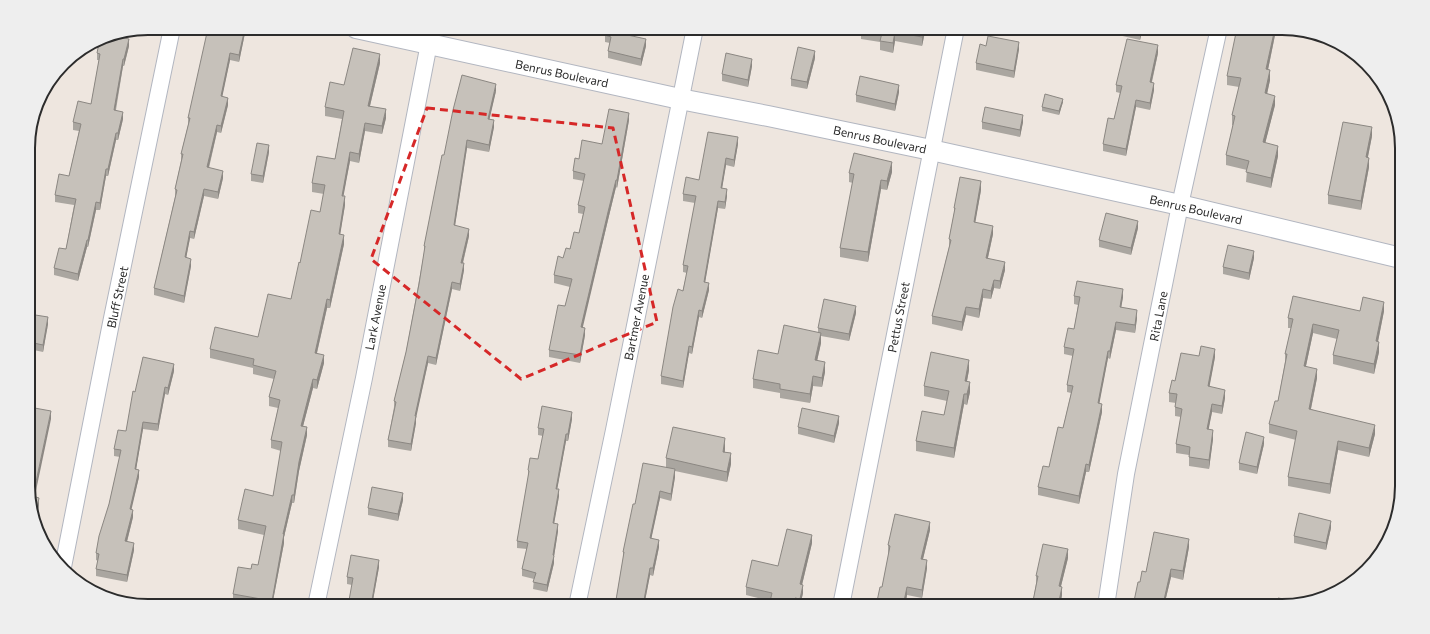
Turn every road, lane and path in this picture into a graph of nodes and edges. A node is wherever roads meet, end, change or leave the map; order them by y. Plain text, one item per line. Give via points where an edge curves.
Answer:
1 (171, 35) edge
2 (694, 35) edge
3 (955, 35) edge
4 (1217, 35) edge
5 (431, 36) edge
6 (680, 99) junction
7 (931, 150) junction
8 (1180, 205) junction
9 (1395, 257) edge
10 (64, 562) edge
11 (317, 599) edge
12 (578, 599) edge
13 (842, 599) edge
14 (1107, 599) edge

1 - 10 street, Bluff Street
2 - 6 street, Bartmer Avenue
3 - 7 street, Pettus Street
4 - 8 street, Rita Lane
5 - 6 street, Benrus Boulevard
5 - 11 street, Lark Avenue
6 - 7 street, Benrus Boulevard
6 - 12 street, Bartmer Avenue
7 - 8 street, Benrus Boulevard
7 - 13 street, Pettus Street
8 - 9 street, Benrus Boulevard
8 - 14 street, Rita Lane via 1126,474

